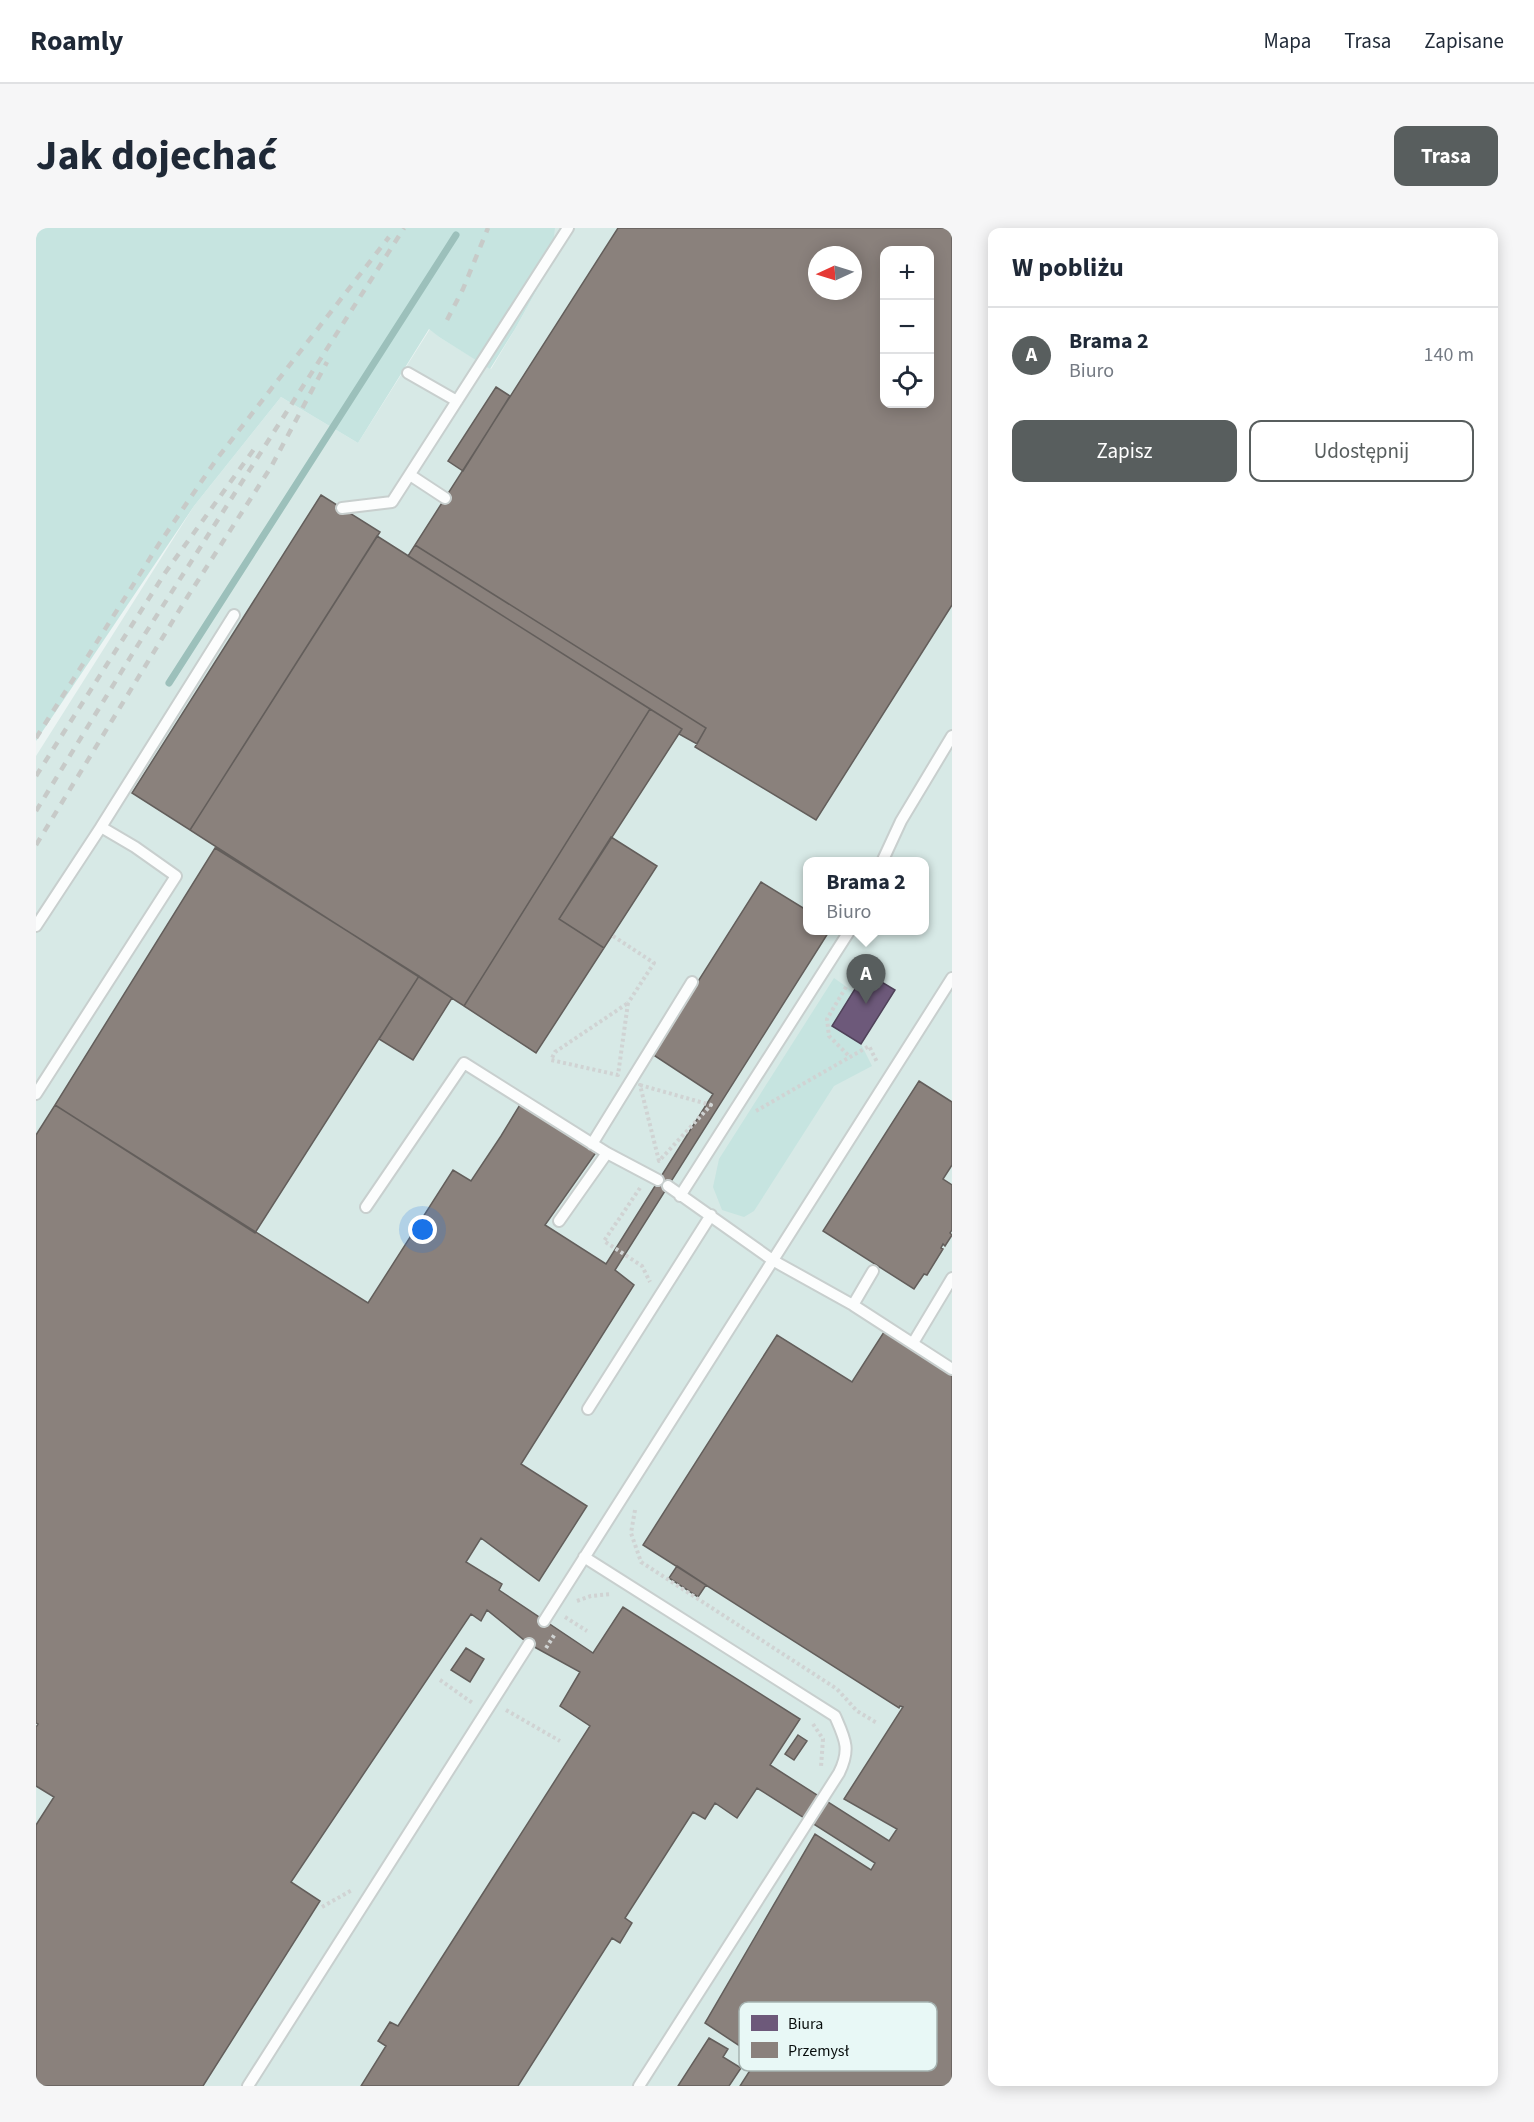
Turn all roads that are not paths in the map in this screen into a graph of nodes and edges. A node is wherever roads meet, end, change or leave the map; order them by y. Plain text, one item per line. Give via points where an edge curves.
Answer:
1 (568, 228) edge
2 (408, 373) dead end
3 (457, 401) junction
4 (410, 475) junction
5 (445, 498) dead end
6 (342, 508) dead end
7 (234, 615) dead end
8 (952, 735) edge
9 (101, 827) junction
10 (884, 857) edge
11 (36, 926) edge
12 (847, 935) edge
13 (951, 981) edge
14 (692, 982) dead end
15 (36, 1094) edge
16 (592, 1144) junction
17 (607, 1153) junction
18 (680, 1196) junction
19 (366, 1207) dead end
20 (711, 1215) junction
21 (560, 1221) dead end
22 (774, 1261) junction
23 (873, 1272) dead end
24 (952, 1278) edge
25 (853, 1305) junction
26 (913, 1343) junction
27 (952, 1369) edge
28 (588, 1409) dead end
29 (584, 1557) junction
30 (544, 1621) dead end
31 (529, 1644) dead end
32 (248, 2086) edge
33 (639, 2086) edge

1 - 3 lane
2 - 3 lane
3 - 4 lane
4 - 5 lane
4 - 6 lane via 392,502
7 - 9 lane
8 - 10 lane
9 - 11 lane
9 - 15 lane via 176,876
12 - 18 lane
13 - 22 lane
14 - 16 lane
16 - 17 lane
16 - 19 lane via 464,1063
17 - 18 lane
17 - 21 lane
18 - 20 lane
20 - 22 lane
20 - 28 lane
22 - 25 lane
22 - 29 lane
23 - 25 lane
24 - 26 lane
25 - 26 lane
26 - 27 lane
29 - 30 lane
29 - 33 lane via 835,1716 845,1738 847,1757
31 - 32 lane

